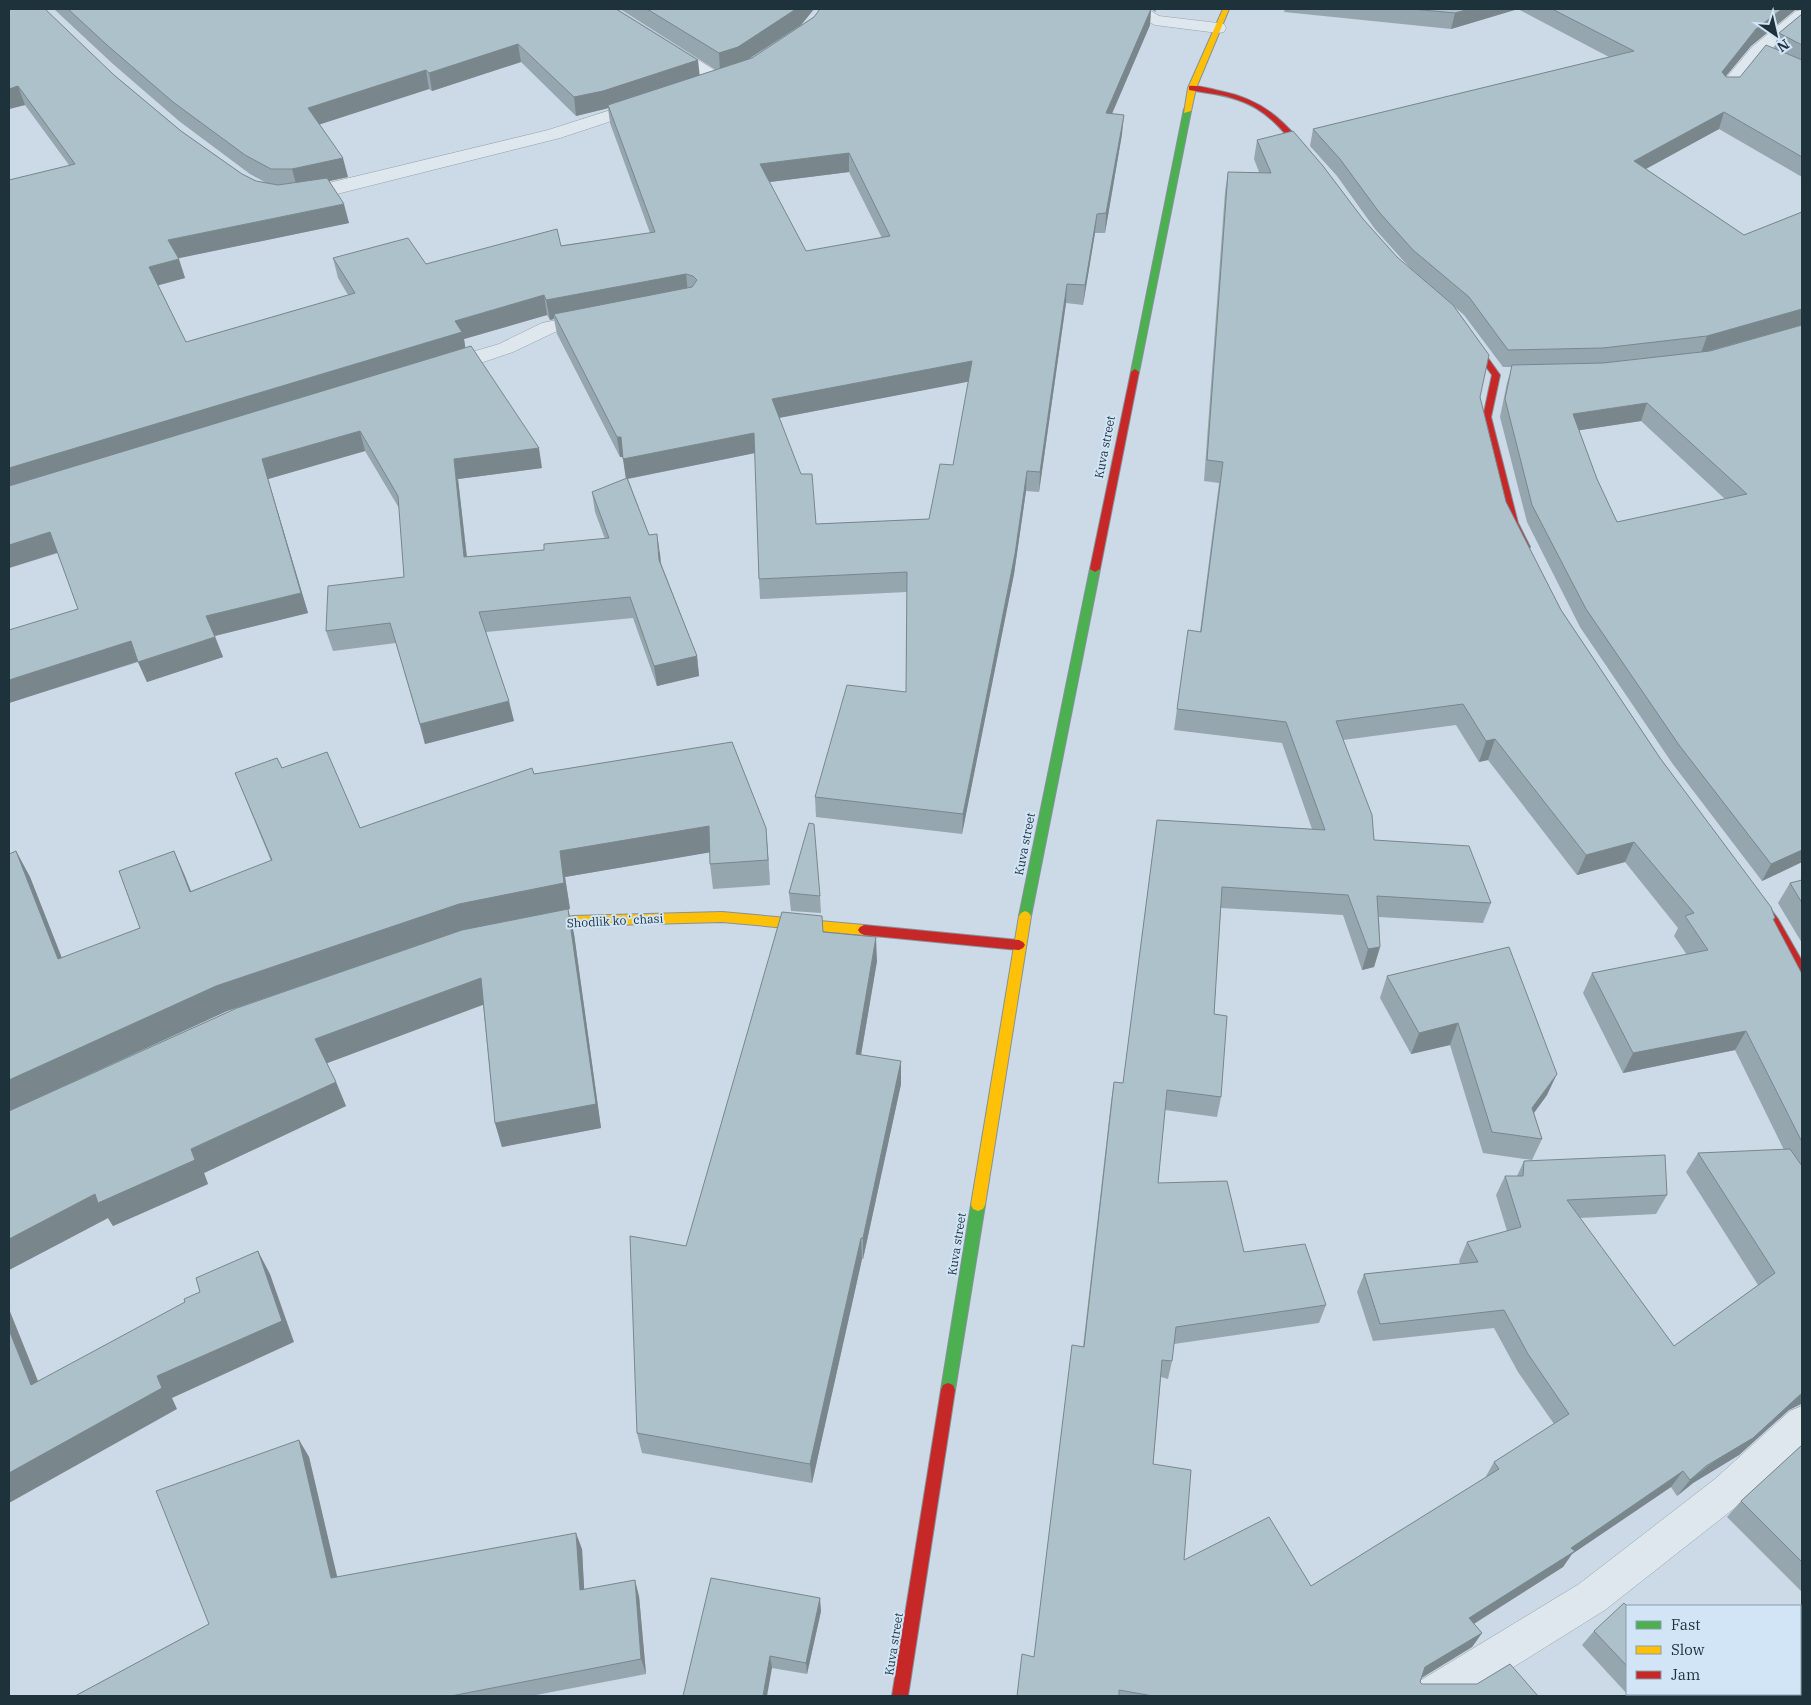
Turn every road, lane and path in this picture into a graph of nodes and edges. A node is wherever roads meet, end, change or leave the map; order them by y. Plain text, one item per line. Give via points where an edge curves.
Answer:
1 (606, 9) edge
2 (1137, 9) edge
3 (1226, 9) edge
4 (1802, 15) edge
5 (1218, 28) junction
6 (1758, 52) junction
7 (1776, 60) edge
8 (737, 74) edge
9 (718, 80) junction
10 (700, 86) edge
11 (1192, 88) junction
12 (1727, 88) edge
13 (663, 98) edge
14 (1322, 174) edge
15 (279, 196) edge
16 (614, 315) edge
17 (1456, 320) edge
18 (420, 375) edge
19 (1530, 556) edge
20 (1744, 882) edge
21 (524, 931) edge
22 (1019, 945) junction
23 (1802, 971) edge
24 (1802, 1423) edge
25 (900, 1696) edge
26 (1432, 1696) edge

1 - 9 street
2 - 5 street via 1155,20
3 - 5 main road, Kuva street
4 - 6 street
5 - 11 main road, Kuva street
6 - 7 street
6 - 12 street
8 - 9 street
9 - 10 street
11 - 14 main road via 1247,101 1261,108 1274,118
11 - 22 main road, Kuva street
13 - 15 street via 554,134 325,191
16 - 18 street via 549,327 506,348
17 - 19 main road via 1506,375 1487,417 1513,523
20 - 23 main road via 1774,922
21 - 22 main road, Shodlik koʻchasi via 573,921 722,917
22 - 25 main road, Kuva street
24 - 26 street via 1728,1491 1592,1597

